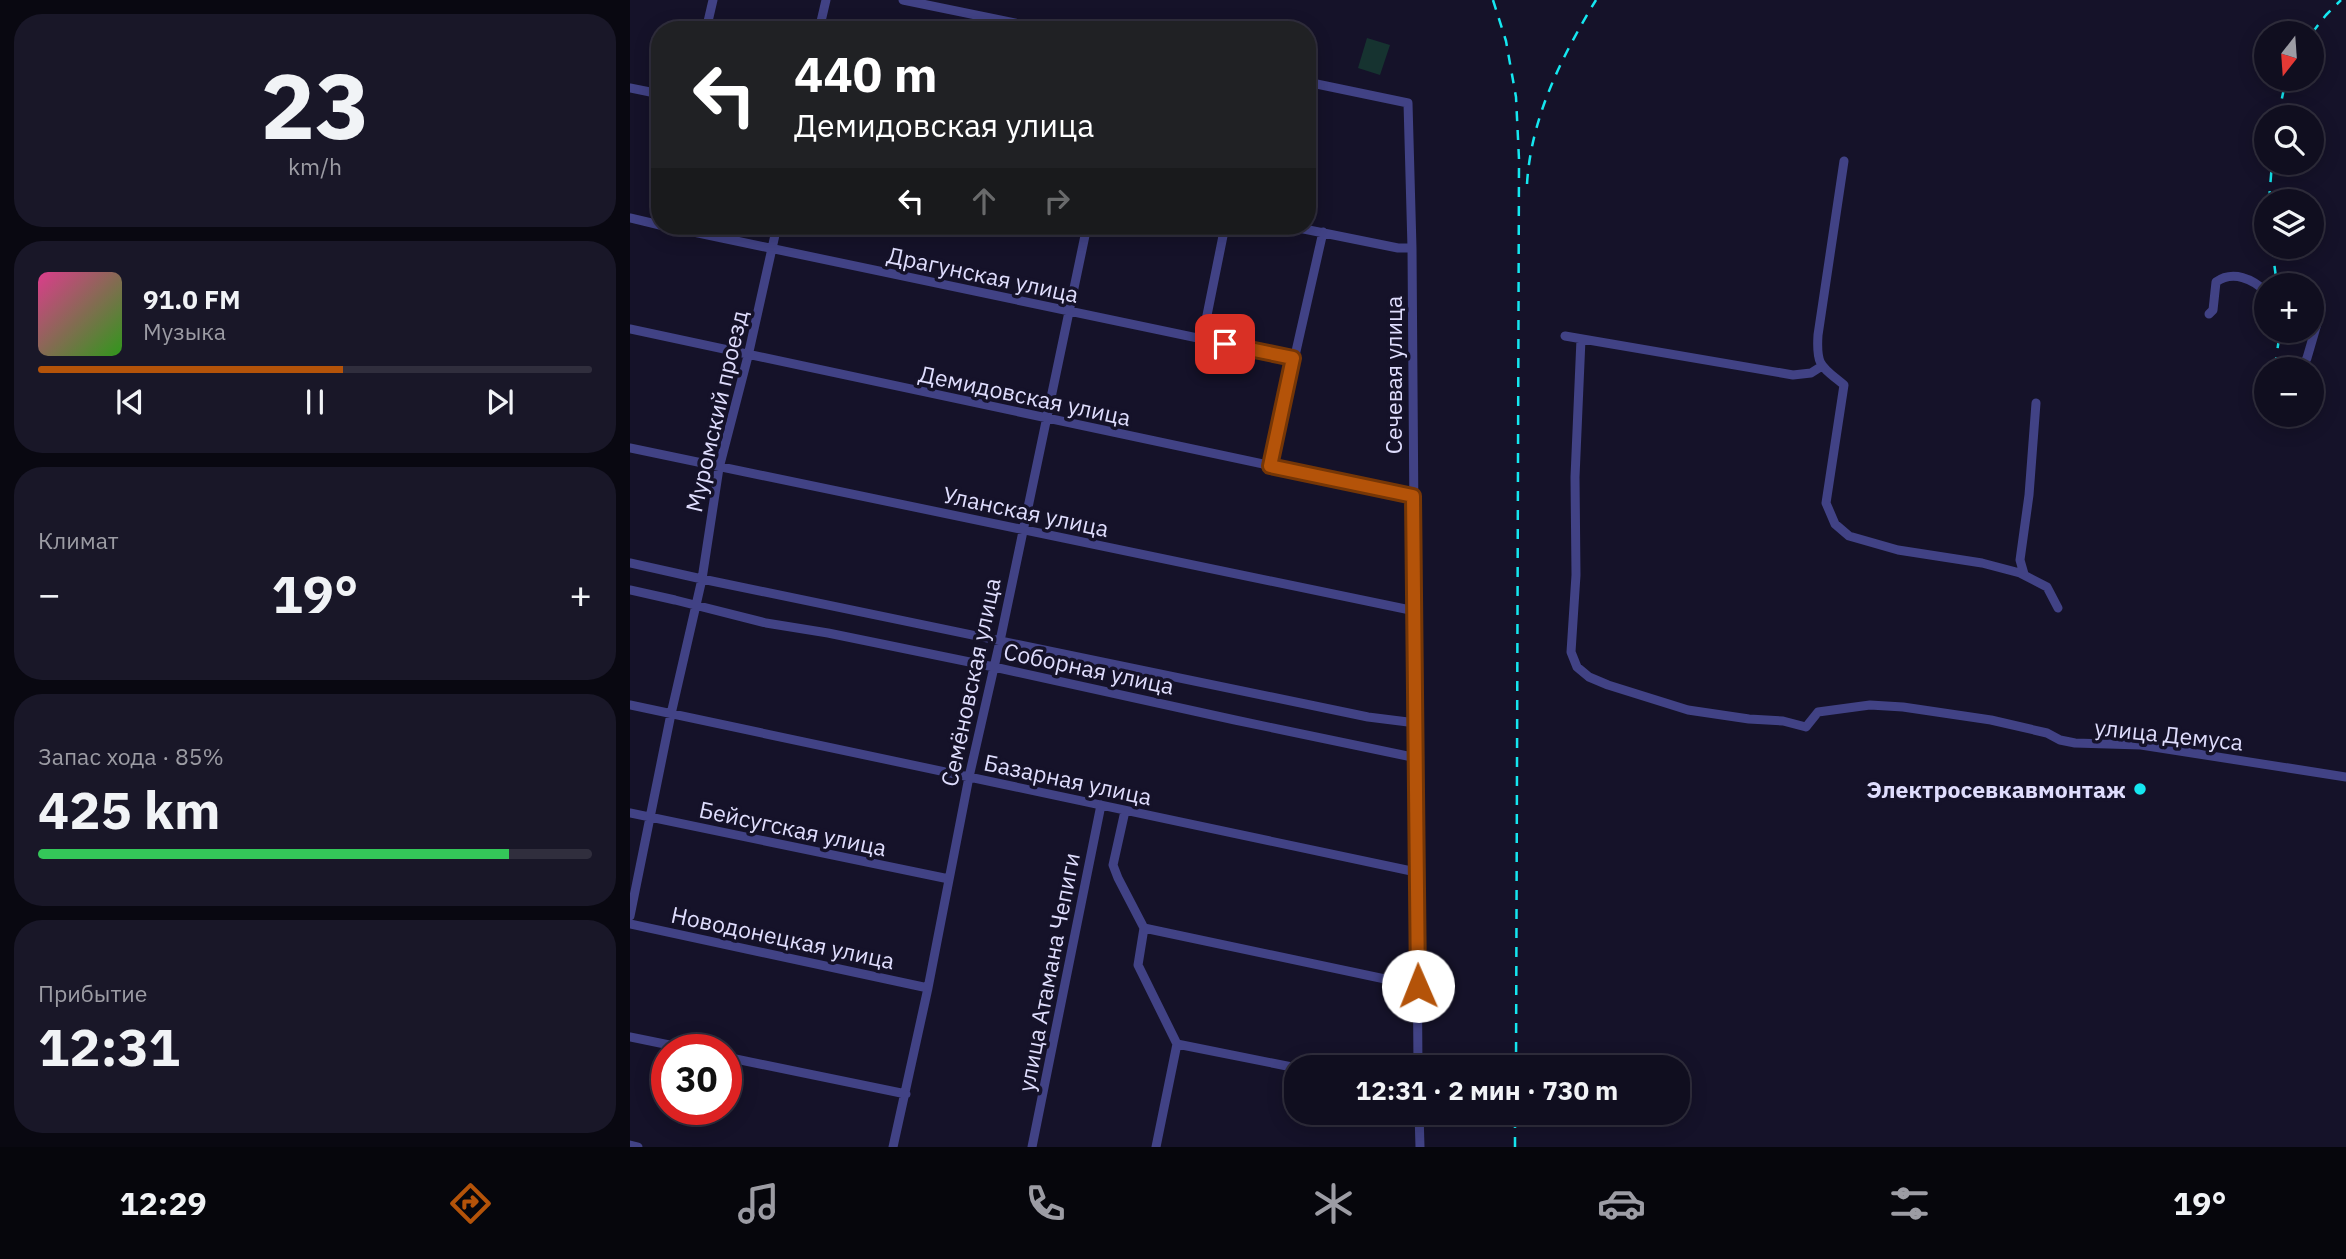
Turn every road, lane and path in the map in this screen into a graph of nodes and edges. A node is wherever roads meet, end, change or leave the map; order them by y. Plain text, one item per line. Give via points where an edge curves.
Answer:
1 (713, 0) edge
2 (825, 0) edge
3 (903, 0) edge
4 (708, 21) edge
5 (821, 21) edge
6 (1005, 21) edge
7 (1316, 84) edge
8 (630, 88) edge
9 (651, 92) edge
10 (1844, 161) dead end
11 (630, 218) edge
12 (651, 223) edge
13 (1316, 231) edge
14 (1323, 232) junction
15 (706, 235) edge
16 (775, 235) edge
17 (1085, 235) edge
18 (1223, 235) edge
19 (1412, 248) junction
20 (772, 250) junction
21 (2254, 283) edge
22 (1069, 312) junction
23 (2209, 314) dead end
24 (630, 329) edge
25 (1565, 336) dead end
26 (1581, 339) junction
27 (1202, 340) junction
28 (748, 356) junction
29 (1293, 358) junction
30 (1822, 366) junction
31 (2036, 403) dead end
32 (1046, 419) junction
33 (630, 448) edge
34 (1270, 466) junction
35 (719, 468) junction
36 (1413, 496) junction
37 (1022, 530) junction
38 (630, 563) edge
39 (2024, 574) junction
40 (702, 579) junction
41 (630, 590) edge
42 (696, 605) junction
43 (2058, 608) dead end
44 (1415, 611) junction
45 (1000, 641) junction
46 (994, 667) junction
47 (630, 705) edge
48 (671, 714) junction
49 (1416, 723) junction
50 (1417, 758) junction
51 (969, 777) junction
52 (2346, 777) edge
53 (1101, 805) junction
54 (1125, 811) junction
55 (630, 813) edge
56 (650, 817) junction
57 (1416, 872) junction
58 (949, 880) junction
59 (630, 916) edge
60 (630, 924) edge
61 (1144, 928) junction
62 (1418, 986) junction
63 (928, 988) junction
64 (630, 1037) edge
65 (651, 1041) edge
66 (1177, 1044) junction
67 (1419, 1055) edge
68 (742, 1060) edge
69 (1284, 1065) edge
70 (906, 1094) junction
71 (1419, 1125) edge
72 (630, 1145) edge
73 (639, 1147) edge
74 (893, 1147) edge
75 (1032, 1147) edge
76 (1156, 1147) edge
77 (1420, 1147) edge

1 - 4 street
2 - 5 street
3 - 6 street
7 - 19 street, Сечевая улица via 1408,103
8 - 9 street
10 - 30 street via 1818,335 1817,357
11 - 12 street, Драгунская улица
13 - 14 street
14 - 19 street
14 - 29 street
15 - 20 street, Драгунская улица
16 - 20 street, Муромский проезд
17 - 22 street, Семёновская улица
18 - 27 street
19 - 36 street, Сечевая улица
20 - 22 street, Драгунская улица
20 - 28 street, Муромский проезд
21 - 23 street via 2223,277 2216,282
22 - 27 street, Драгунская улица
22 - 32 street, Семёновская улица
24 - 28 street, Демидовская улица
25 - 26 street
26 - 30 street via 1793,375
26 - 52 street, улица Демуса via 1571,652 1577,667 1589,677 1688,710 1806,727 1818,712 1870,705 1903,707 1991,720 2075,743 2141,745
27 - 29 street, Драгунская улица
28 - 32 street, Демидовская улица
28 - 35 street, Муромский проезд
29 - 34 street
30 - 39 street via 1844,385 1826,503 1835,524 1849,536 1898,550
31 - 39 street via 2020,559
32 - 34 street, Демидовская улица
32 - 37 street, Семёновская улица
33 - 35 street, Уланская улица
34 - 36 street, Демидовская улица
35 - 37 street, Уланская улица
35 - 40 street, Муромский проезд
36 - 44 street, Сечевая улица
37 - 44 street, Уланская улица
37 - 45 street, Семёновская улица
38 - 40 street
39 - 43 street via 2047,587
40 - 42 street, Муромский проезд
40 - 45 street
41 - 42 street, Соборная улица
42 - 46 street, Соборная улица
42 - 48 street, Муромский проезд
44 - 49 street, Сечевая улица
45 - 46 street, Семёновская улица
45 - 49 street
46 - 50 street, Соборная улица
46 - 51 street, Семёновская улица
47 - 48 street, Базарная улица
48 - 51 street, Базарная улица
48 - 56 street, Муромский проезд
49 - 50 street, Сечевая улица
50 - 57 street, Сечевая улица
51 - 53 street, Базарная улица
51 - 58 street, Семёновская улица
53 - 54 street, Базарная улица
53 - 75 street, улица Атамана Чепиги
54 - 57 street, Базарная улица
54 - 61 street via 1113,865
55 - 56 street, Бейсугская улица
56 - 58 street, Бейсугская улица
56 - 59 street, Муромский проезд
57 - 62 street, Сечевая улица
58 - 63 street, Семёновская улица
60 - 63 street, Новодонецкая улица
61 - 62 street
61 - 66 street via 1138,965
62 - 67 street, Сечевая улица
63 - 70 street, Семёновская улица
64 - 65 street
66 - 69 street
66 - 76 street
68 - 70 street
70 - 74 street, Семёновская улица
71 - 77 street
72 - 73 street

